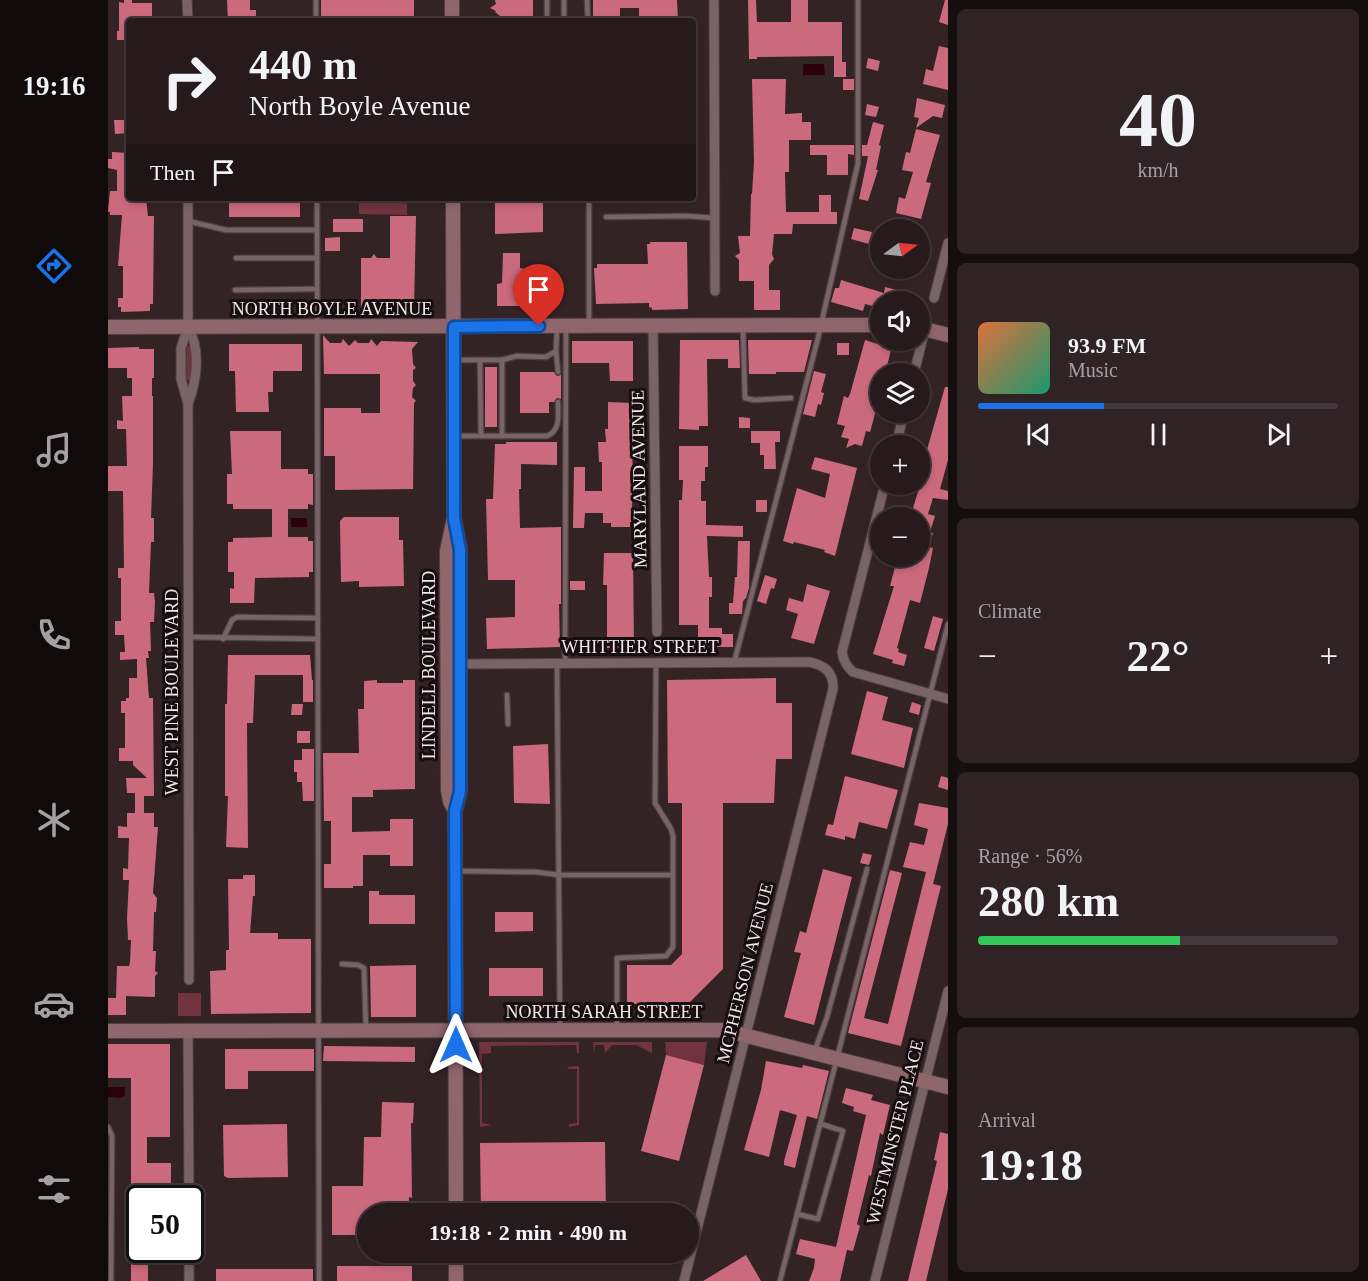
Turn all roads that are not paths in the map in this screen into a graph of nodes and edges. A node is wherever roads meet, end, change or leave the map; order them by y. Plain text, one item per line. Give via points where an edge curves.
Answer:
1 (188, 0) edge
2 (316, 0) edge
3 (452, 0) edge
4 (547, 0) edge
5 (564, 0) edge
6 (587, 0) edge
7 (714, 0) edge
8 (858, 0) edge
9 (188, 18) edge
10 (316, 18) edge
11 (452, 18) edge
12 (547, 18) edge
13 (564, 18) edge
14 (588, 18) edge
15 (188, 201) edge
16 (317, 201) edge
17 (453, 201) edge
18 (589, 201) edge
19 (606, 217) dead end
20 (714, 218) junction
21 (188, 221) junction
22 (317, 230) junction
23 (948, 243) edge
24 (237, 258) dead end
25 (317, 258) junction
26 (317, 289) junction
27 (235, 290) dead end
28 (715, 291) dead end
29 (934, 298) dead end
30 (743, 325) junction
31 (820, 325) junction
32 (870, 325) edge
33 (561, 326) junction
34 (590, 326) junction
35 (653, 326) junction
36 (108, 327) edge
37 (188, 327) junction
38 (318, 327) junction
39 (454, 327) junction
40 (930, 331) edge
41 (948, 335) edge
42 (556, 351) junction
43 (454, 360) junction
44 (480, 360) junction
45 (502, 360) junction
46 (558, 372) dead end
47 (790, 398) dead end
48 (558, 402) dead end
49 (188, 404) junction
50 (454, 436) junction
51 (482, 436) junction
52 (502, 436) junction
53 (882, 495) edge
54 (318, 618) junction
55 (948, 624) edge
56 (657, 632) dead end
57 (189, 638) junction
58 (223, 639) junction
59 (318, 639) junction
60 (561, 663) junction
61 (656, 663) junction
62 (734, 663) junction
63 (454, 664) junction
64 (830, 673) joint
65 (931, 694) junction
66 (507, 695) dead end
67 (948, 699) edge
68 (508, 724) dead end
69 (867, 869) dead end
70 (455, 872) junction
71 (559, 875) junction
72 (672, 875) junction
73 (342, 964) dead end
74 (189, 980) dead end
75 (948, 991) edge
76 (366, 1030) junction
77 (456, 1030) junction
78 (560, 1030) junction
79 (618, 1030) junction
80 (108, 1031) edge
81 (188, 1031) junction
82 (319, 1031) junction
83 (746, 1035) junction
84 (815, 1053) junction
85 (837, 1058) junction
86 (925, 1081) junction
87 (948, 1087) edge
88 (821, 1124) junction
89 (108, 1127) edge
90 (189, 1185) edge
91 (456, 1203) edge
92 (797, 1214) junction
93 (189, 1263) edge
94 (456, 1263) edge
95 (111, 1281) edge
96 (189, 1281) edge
97 (319, 1281) edge
98 (456, 1281) edge
99 (684, 1281) edge
100 (780, 1281) edge
101 (874, 1281) edge

1 - 9 street
2 - 10 lane
3 - 11 street
4 - 12 lane
5 - 13 lane
6 - 14 lane
7 - 20 street
8 - 31 lane via 858,163
15 - 21 street, WEST PINE BOULEVARD
16 - 22 lane
17 - 39 street, LINDELL BOULEVARD
18 - 34 lane
19 - 20 lane
20 - 28 street
21 - 22 lane via 226,230
21 - 37 street, WEST PINE BOULEVARD
22 - 25 lane
23 - 29 street
24 - 25 lane
25 - 26 lane
26 - 27 lane
26 - 38 lane
30 - 31 street, NORTH BOYLE AVENUE
30 - 35 street, NORTH BOYLE AVENUE
30 - 47 lane via 746,398
31 - 32 street, NORTH BOYLE AVENUE
31 - 62 lane
33 - 34 street, NORTH BOYLE AVENUE
33 - 39 street, NORTH BOYLE AVENUE
33 - 42 lane
33 - 60 lane
34 - 35 street, NORTH BOYLE AVENUE
35 - 56 street, MARYLAND AVENUE
36 - 37 street, NORTH BOYLE AVENUE
37 - 38 street, NORTH BOYLE AVENUE
37 - 49 street, WEST PINE BOULEVARD via 181,348 181,379
37 - 49 street, WEST PINE BOULEVARD via 195,347 195,380
38 - 39 street, NORTH BOYLE AVENUE
38 - 54 lane
39 - 43 street, LINDELL BOULEVARD
40 - 41 street
42 - 45 lane via 546,357
42 - 46 lane
43 - 44 lane
43 - 50 street, LINDELL BOULEVARD
44 - 45 lane
44 - 51 lane
45 - 52 lane
48 - 52 lane via 554,433
49 - 57 street, WEST PINE BOULEVARD
50 - 51 lane
50 - 63 street, LINDELL BOULEVARD via 454,518 460,550
51 - 52 lane
53 - 65 street via 842,652 853,672
54 - 58 lane via 237,617 231,620
54 - 59 lane
55 - 65 lane
57 - 58 lane
57 - 74 street, WEST PINE BOULEVARD
58 - 59 lane
59 - 82 lane
60 - 61 street, WHITTIER STREET
60 - 63 street, WHITTIER STREET
60 - 71 lane
61 - 62 street, WHITTIER STREET
61 - 72 lane via 655,803 673,836
62 - 64 street, WHITTIER STREET via 809,662 822,665
63 - 70 street, LINDELL BOULEVARD via 460,791 455,811
64 - 83 street, MCPHERSON AVENUE via 833,689
65 - 67 street
65 - 85 lane
66 - 68 lane
69 - 84 lane
70 - 71 lane
70 - 77 street, LINDELL BOULEVARD
71 - 72 lane
71 - 78 lane
72 - 79 lane via 670,951 666,956 617,958
73 - 76 lane via 364,968
75 - 86 street, WESTMINSTER PLACE
76 - 77 street, NORTH SARAH STREET
76 - 82 street, NORTH SARAH STREET
77 - 78 street, NORTH SARAH STREET
77 - 91 street, LINDELL BOULEVARD
78 - 79 street, NORTH SARAH STREET
79 - 83 street, NORTH SARAH STREET via 724,1030
80 - 81 street, NORTH SARAH STREET
81 - 82 street, NORTH SARAH STREET
81 - 90 street
82 - 97 lane
83 - 84 street, NORTH SARAH STREET
83 - 99 street, MCPHERSON AVENUE
84 - 85 street, NORTH SARAH STREET
85 - 86 street, NORTH SARAH STREET
85 - 88 lane
86 - 87 street, NORTH SARAH STREET
86 - 101 street, WESTMINSTER PLACE
88 - 92 lane
88 - 92 lane via 843,1131 818,1219
89 - 95 lane via 112,1136
92 - 100 lane
93 - 96 street
94 - 98 street

